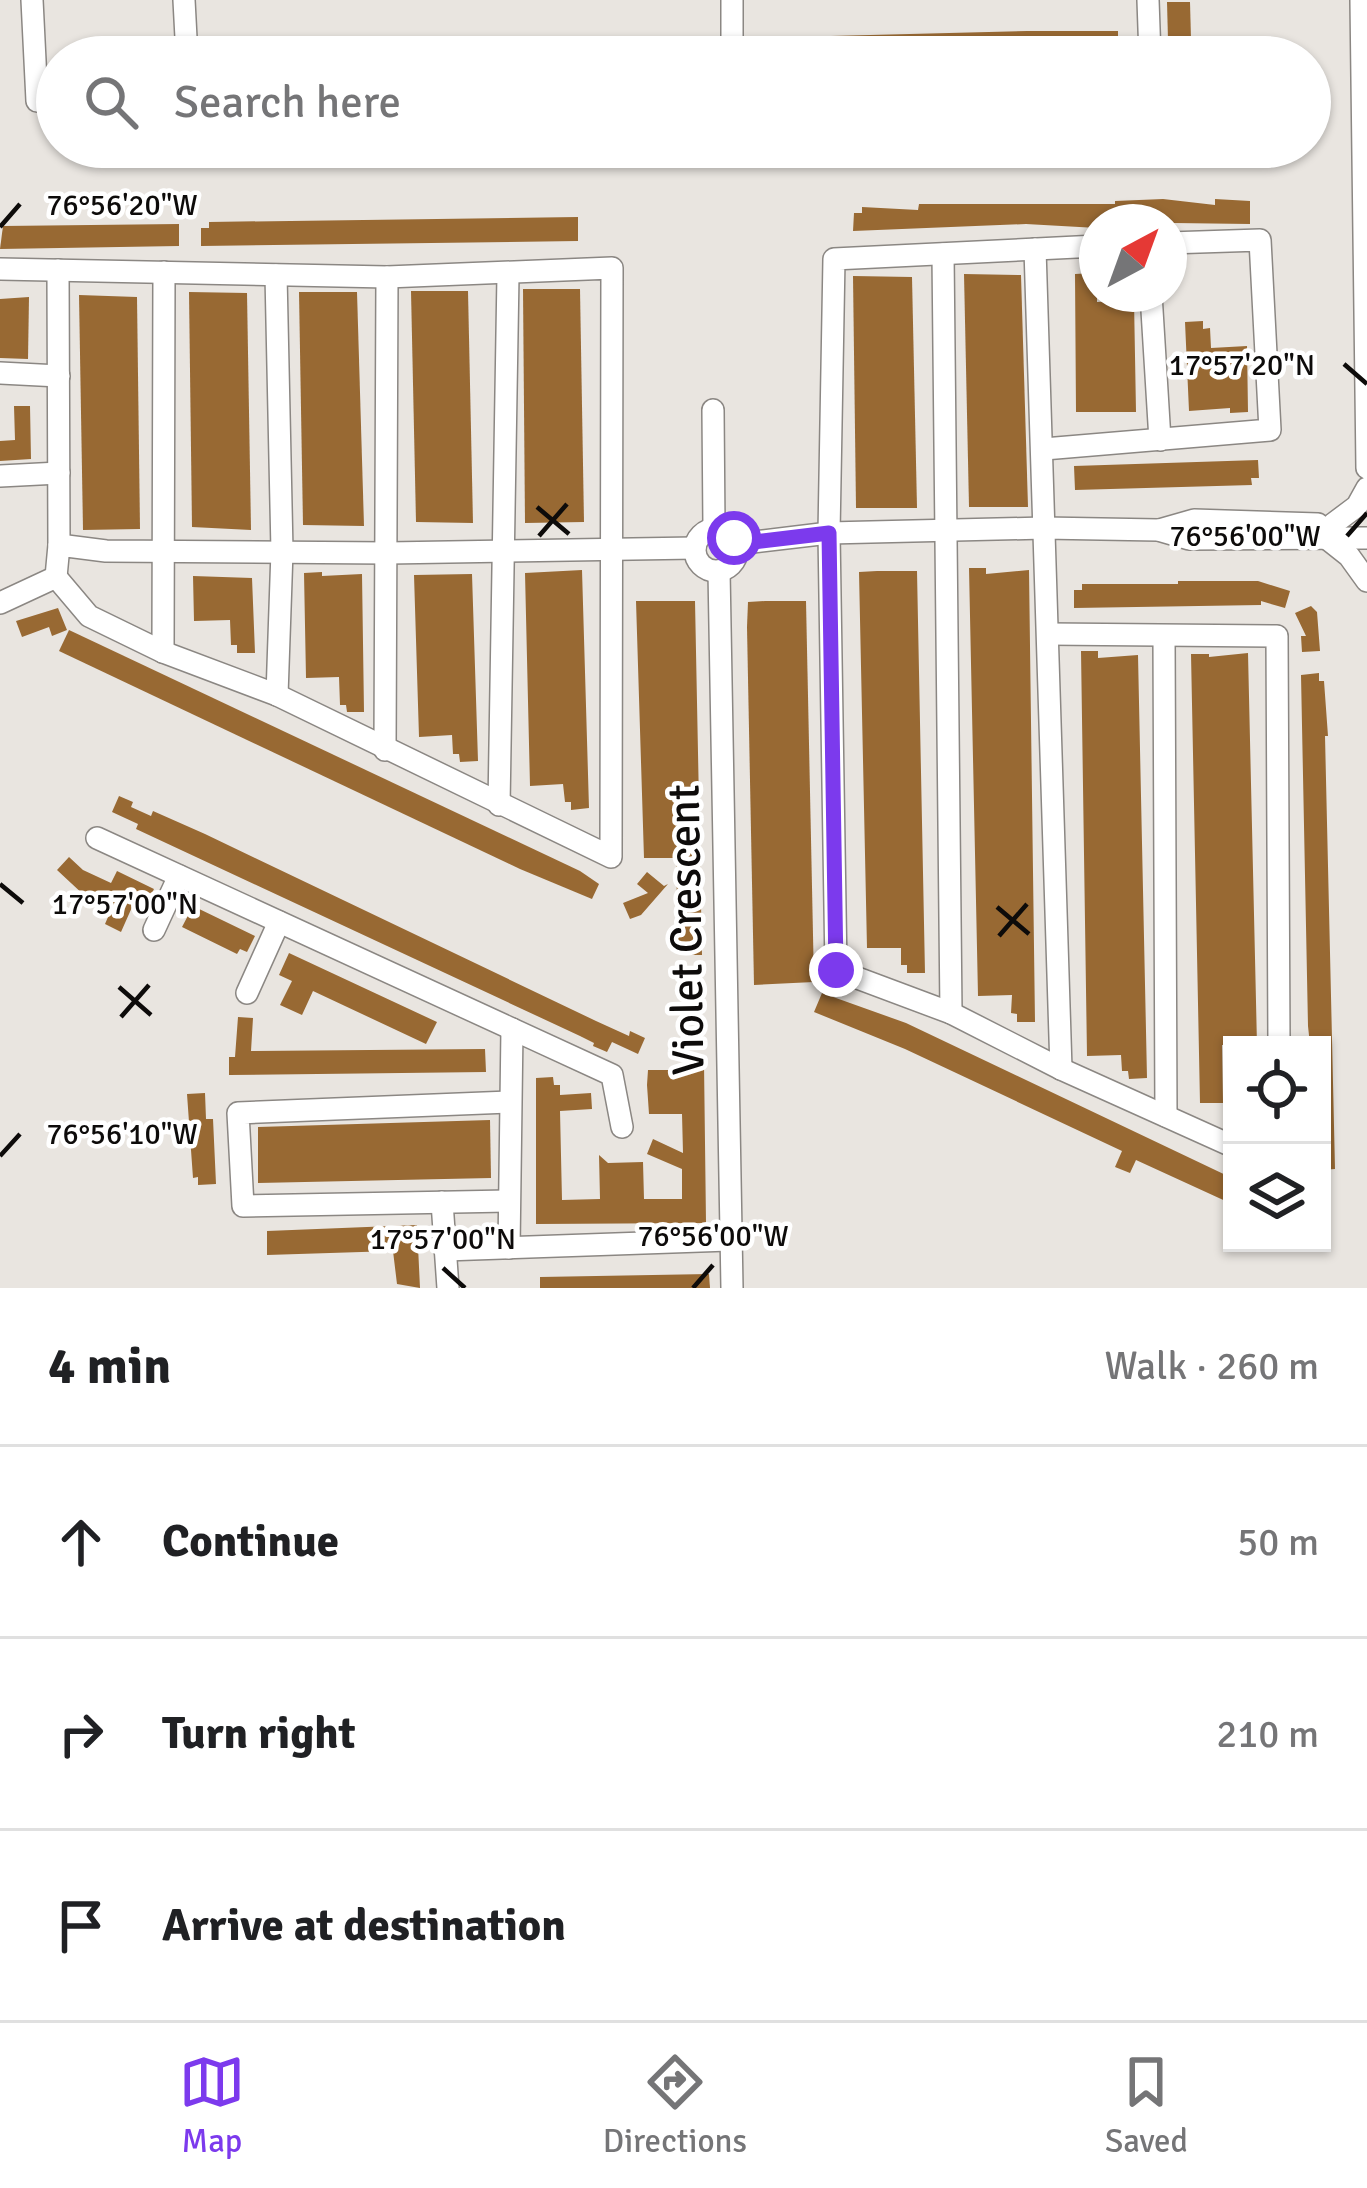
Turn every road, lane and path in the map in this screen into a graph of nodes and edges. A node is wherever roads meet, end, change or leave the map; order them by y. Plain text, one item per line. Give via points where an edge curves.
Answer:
1 (32, 0) edge
2 (184, 0) edge
3 (732, 0) edge
4 (1148, 0) edge
5 (1361, 0) edge
6 (186, 36) edge
7 (733, 36) edge
8 (1149, 36) edge
9 (36, 67) edge
10 (1187, 242) edge
11 (1079, 247) edge
12 (1035, 249) junction
13 (943, 254) junction
14 (0, 269) edge
15 (58, 270) junction
16 (164, 272) junction
17 (508, 274) junction
18 (276, 275) junction
19 (387, 277) junction
20 (1152, 312) edge
21 (0, 373) edge
22 (59, 376) junction
23 (713, 410) dead end
24 (1160, 440) junction
25 (1044, 449) junction
26 (1367, 468) edge
27 (59, 473) junction
28 (0, 476) edge
29 (1367, 488) edge
30 (1367, 524) edge
31 (714, 528) junction
32 (1044, 528) junction
33 (946, 530) junction
34 (1329, 531) junction
35 (829, 533) junction
36 (1367, 538) edge
37 (737, 544) junction
38 (59, 545) junction
39 (695, 548) junction
40 (614, 550) junction
41 (163, 551) junction
42 (282, 551) junction
43 (501, 552) junction
44 (388, 553) junction
45 (719, 572) junction
46 (56, 578) junction
47 (1367, 581) edge
48 (0, 604) edge
49 (1048, 634) junction
50 (1164, 636) junction
51 (163, 652) junction
52 (278, 695) junction
53 (385, 750) junction
54 (499, 805) junction
55 (97, 838) dead end
56 (179, 876) junction
57 (279, 922) junction
58 (154, 930) dead end
59 (247, 994) dead end
60 (951, 1013) junction
61 (512, 1029) junction
62 (1279, 1036) edge
63 (1061, 1069) junction
64 (509, 1102) junction
65 (1166, 1116) junction
66 (622, 1127) dead end
67 (1228, 1144) edge
68 (508, 1201) junction
69 (442, 1202) junction
70 (729, 1240) junction
71 (509, 1247) junction
72 (446, 1250) junction
73 (448, 1288) edge
74 (732, 1288) edge

1 - 9 street
2 - 6 street
3 - 7 street
4 - 8 street
5 - 26 street
10 - 24 street via 1260,240 1270,430
11 - 12 street
12 - 13 street
12 - 25 street
13 - 33 street
13 - 35 street via 834,260
14 - 15 street
15 - 16 street
15 - 22 street
16 - 18 street
16 - 41 street
17 - 19 street
17 - 40 street via 612,268
17 - 43 street
18 - 19 street
18 - 42 street
19 - 44 street
20 - 24 street
21 - 22 street
22 - 27 street
23 - 31 street
24 - 25 street
25 - 32 street
27 - 28 street
27 - 38 street
29 - 34 street
30 - 34 street
31 - 37 street
31 - 39 street
32 - 33 street
32 - 34 street via 1158,530 1189,539
32 - 49 street
33 - 35 street
33 - 60 street
34 - 36 street
34 - 47 street
35 - 37 street
35 - 60 street via 836,970
37 - 45 street via 736,559
38 - 41 street
38 - 46 street
39 - 40 street
39 - 45 street via 699,562
40 - 43 street
40 - 54 street via 611,857
41 - 42 street
41 - 51 street
42 - 44 street
42 - 52 street
43 - 44 street
43 - 54 street
44 - 53 street
45 - 70 street, Violet Crescent
46 - 48 street
46 - 51 street via 88,616
49 - 50 street
49 - 63 street
50 - 62 street via 1277,636
50 - 65 street
51 - 52 street
52 - 53 street
53 - 54 street
55 - 56 street
56 - 57 street
56 - 58 street
57 - 59 street
57 - 61 street
60 - 63 street
61 - 64 street
61 - 66 street via 612,1075
63 - 65 street
64 - 68 street
64 - 69 street via 238,1113 243,1206
65 - 67 street
68 - 69 street
68 - 71 street
69 - 72 street
70 - 71 street
70 - 74 street, Violet Crescent
71 - 72 street
72 - 73 street

